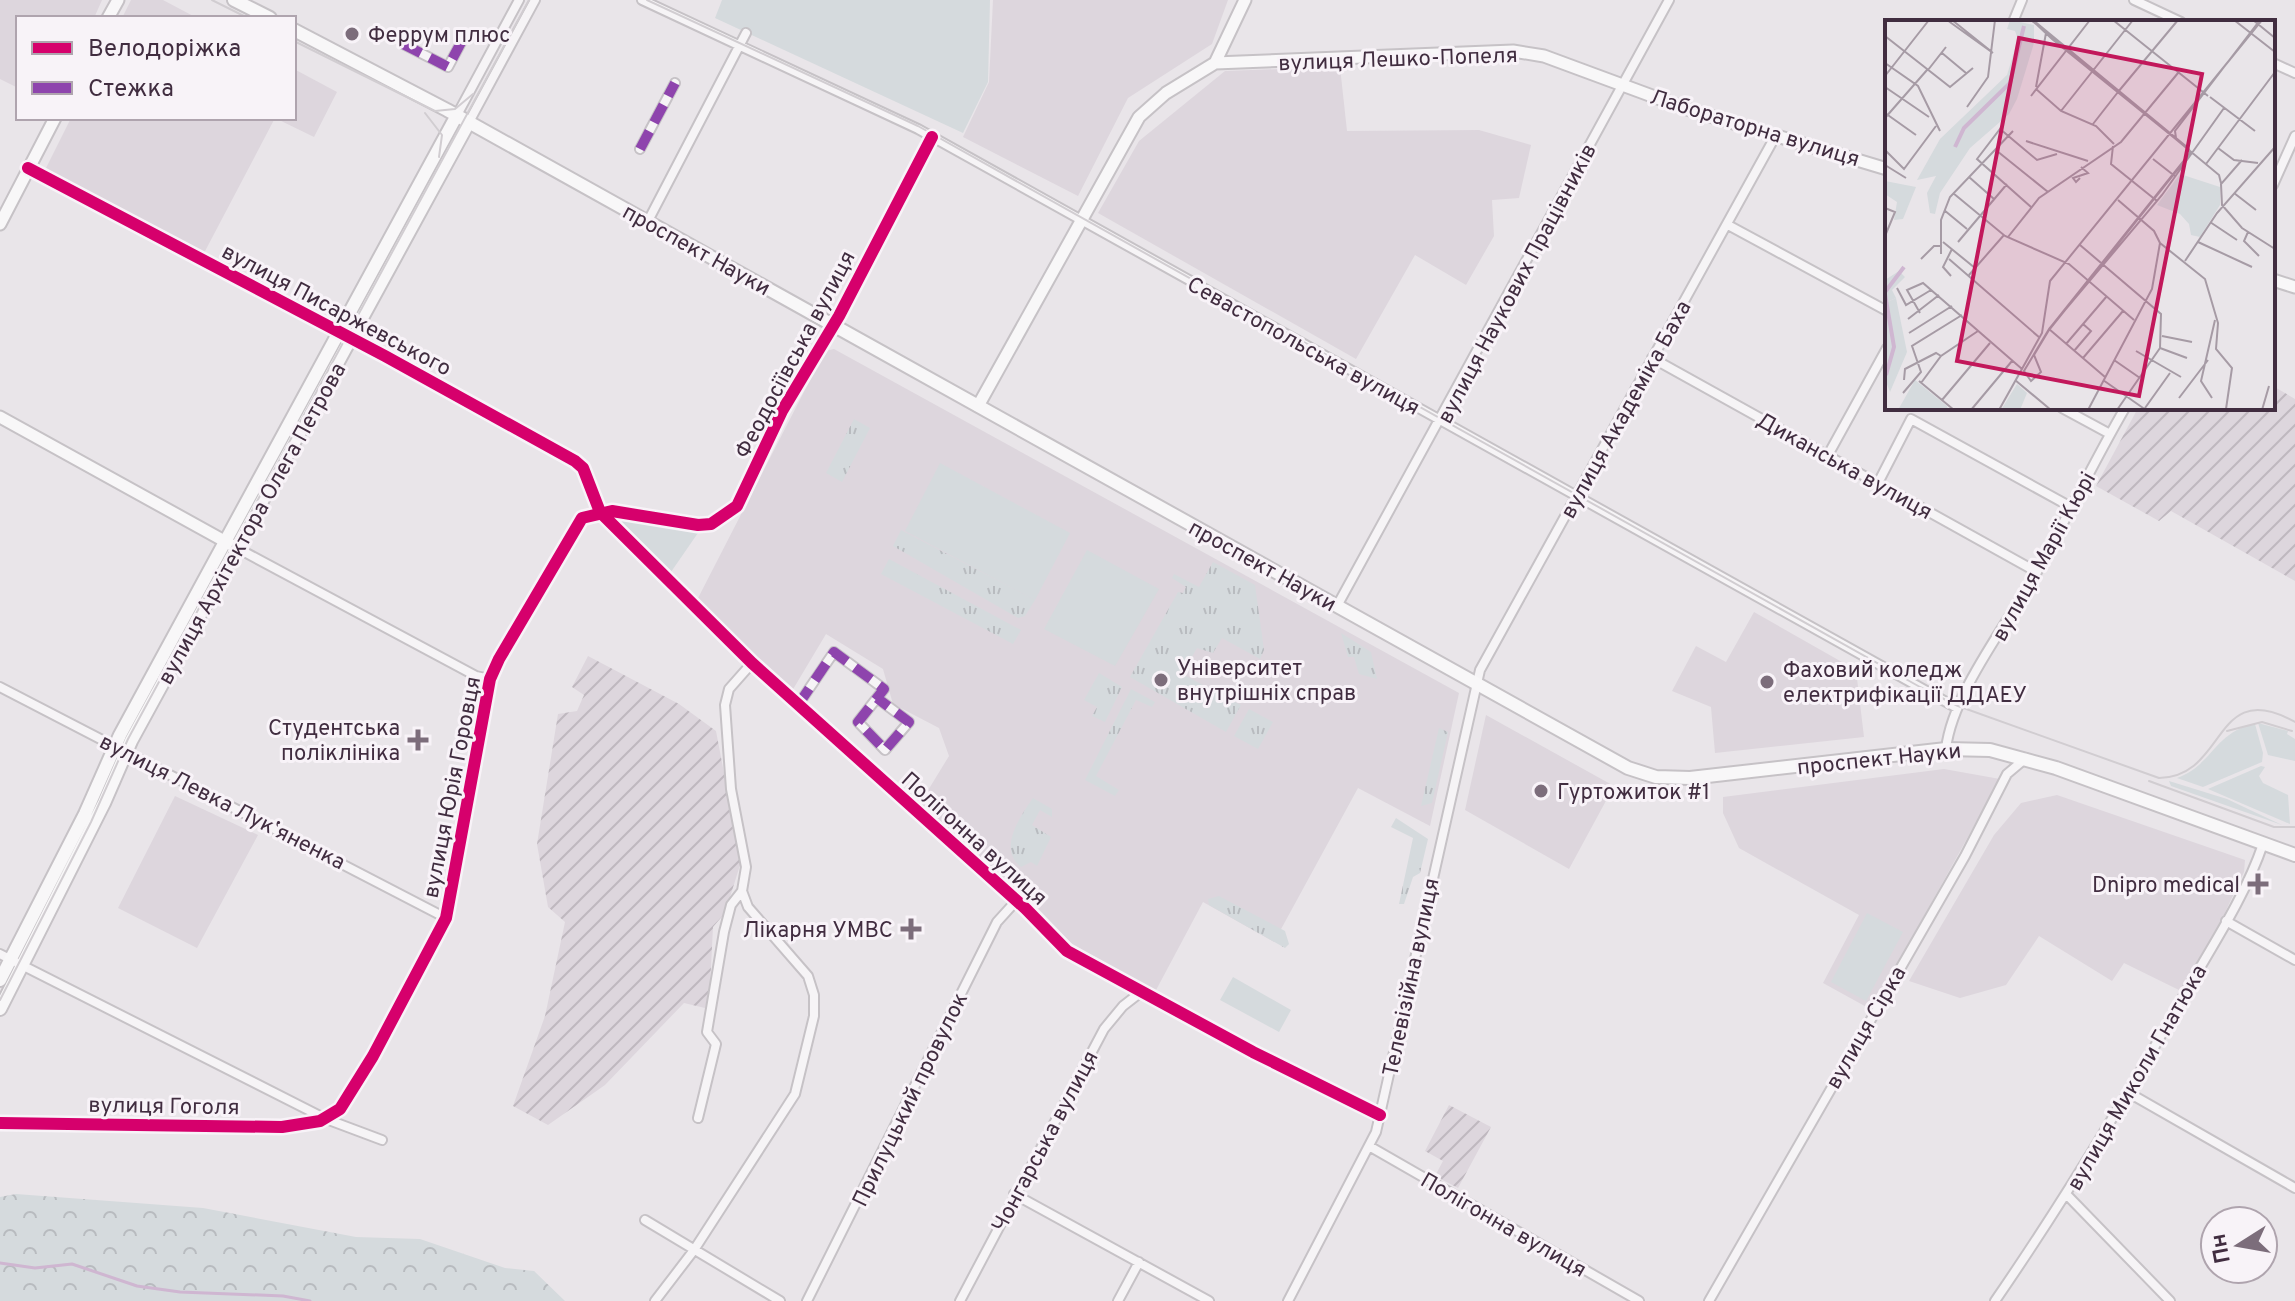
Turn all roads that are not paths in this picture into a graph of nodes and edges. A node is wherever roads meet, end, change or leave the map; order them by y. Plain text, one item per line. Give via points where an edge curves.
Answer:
1 (234, 0) edge
2 (519, 0) edge
3 (535, 0) edge
4 (642, 0) edge
5 (1245, 0) edge
6 (1669, 0) edge
7 (2022, 0) edge
8 (2134, 0) edge
9 (266, 16) edge
10 (2014, 20) edge
11 (2171, 20) edge
12 (296, 31) edge
13 (746, 33) dead end
14 (464, 37) dead end
15 (403, 44) dead end
16 (740, 45) junction
17 (1215, 63) junction
18 (2275, 64) edge
19 (2295, 73) edge
20 (675, 83) dead end
21 (1623, 85) junction
22 (463, 119) junction
23 (54, 120) edge
24 (1776, 135) junction
25 (2295, 136) edge
26 (932, 137) junction
27 (640, 149) dead end
28 (28, 168) junction
29 (1885, 168) edge
30 (2275, 181) edge
31 (1081, 220) junction
32 (648, 221) junction
33 (0, 224) edge
34 (1728, 225) junction
35 (2275, 281) edge
36 (2295, 287) edge
37 (1885, 310) edge
38 (832, 325) junction
39 (339, 333) junction
40 (352, 340) junction
41 (1885, 352) edge
42 (1652, 358) junction
43 (978, 406) junction
44 (2066, 410) edge
45 (2124, 410) edge
46 (0, 417) edge
47 (1441, 422) junction
48 (2110, 434) junction
49 (1828, 455) junction
50 (1878, 483) junction
51 (1575, 497) junction
52 (2071, 507) junction
53 (600, 512) junction
54 (232, 545) junction
55 (2037, 572) junction
56 (1337, 606) junction
57 (752, 663) junction
58 (490, 679) junction
59 (1476, 683) junction
60 (0, 687) edge
61 (877, 698) junction
62 (798, 705) junction
63 (1957, 708) junction
64 (121, 748) junction
65 (1946, 749) junction
66 (2026, 758) junction
67 (2263, 844) junction
68 (2295, 855) edge
69 (742, 891) junction
70 (1016, 901) junction
71 (446, 918) junction
72 (2226, 921) junction
73 (11, 959) edge
74 (2295, 960) edge
75 (0, 980) edge
76 (1141, 992) junction
77 (0, 1009) edge
78 (2129, 1093) junction
79 (1380, 1115) junction
80 (698, 1118) dead end
81 (326, 1119) junction
82 (0, 1123) edge
83 (382, 1140) dead end
84 (1369, 1146) junction
85 (2295, 1188) edge
86 (1014, 1194) junction
87 (2067, 1195) junction
88 (645, 1220) dead end
89 (694, 1250) junction
90 (1139, 1262) junction
91 (655, 1301) edge
92 (780, 1301) edge
93 (807, 1301) edge
94 (960, 1301) edge
95 (1118, 1301) edge
96 (1209, 1301) edge
97 (1288, 1301) edge
98 (1636, 1301) edge
99 (1709, 1301) edge
100 (1995, 1301) edge
101 (2170, 1301) edge

1 - 9 main road
2 - 22 street
3 - 22 street, вулиця Архітектора Олега Петрова
4 - 16 street, Севастопольська вулиця
5 - 17 main road
6 - 21 street
7 - 10 street
8 - 11 street
12 - 22 main road, проспект Науки
13 - 16 street
14 - 15 street via 448,67
16 - 26 street, Севастопольська вулиця
16 - 32 street
17 - 21 main road, вулиця Лешко-Попеля via 1513,51 1544,56
17 - 31 main road via 1139,117
18 - 19 street
20 - 27 street
21 - 24 main road, Лабораторна вулиця
21 - 47 street, вулиця Наукових Працівників
22 - 32 main road, проспект Науки
22 - 39 main road, вулиця Архітектора Олега Петрова
22 - 40 main road, вулиця Архітектора Олега Петрова
23 - 28 main road
24 - 29 main road, Лабораторна вулиця
24 - 34 street, вулиця Академіка Баха
25 - 30 street
26 - 31 street, Севастопольська вулиця
26 - 38 street, Феодосіївська вулиця
28 - 33 main road
28 - 39 street, вулиця Писаржевського
31 - 43 main road
31 - 47 street, Севастопольська вулиця
32 - 38 main road, проспект Науки
34 - 37 street
34 - 42 street, вулиця Академіка Баха
35 - 36 main road
38 - 43 main road, проспект Науки
38 - 53 street, Феодосіївська вулиця via 727,516 698,525
39 - 40 street, вулиця Писаржевського
39 - 54 main road, вулиця Архітектора Олега Петрова
40 - 53 street, вулиця Писаржевського via 575,461 583,468
40 - 54 main road, вулиця Архітектора Олега Петрова
41 - 49 street
42 - 49 street, Диканська вулиця
42 - 51 street, вулиця Академіка Баха
43 - 56 main road, проспект Науки
44 - 48 street
45 - 48 street, вулиця Марії Кюрі
46 - 54 main road
47 - 51 street, Севастопольська вулиця
47 - 56 street, вулиця Наукових Працівників
48 - 52 street, вулиця Марії Кюрі
49 - 50 street, Диканська вулиця
50 - 52 street via 1911,419
50 - 55 street, Диканська вулиця
51 - 59 street, вулиця Академіка Баха
51 - 63 street, Севастопольська вулиця
52 - 55 street, вулиця Марії Кюрі
53 - 57 street, Полігонна вулиця
53 - 58 street, вулиця Юрія Горовця via 582,518
54 - 58 street
54 - 64 main road, вулиця Архітектора Олега Петрова
55 - 63 street, вулиця Марії Кюрі
56 - 59 main road, проспект Науки
57 - 62 street, Полігонна вулиця
57 - 69 street via 729,689 725,705 729,776 744,849
58 - 71 street, вулиця Юрія Горовця
59 - 65 main road, проспект Науки via 1613,761 1656,777 1698,778
59 - 79 street, Телевізійна вулиця
60 - 64 street, вулиця Левка Лукʼяненка
61 - 61 street via 858,722 885,750 909,722
61 - 62 street via 884,689 834,652
62 - 70 street, Полігонна вулиця
63 - 65 street, вулиця Марії Кюрі
64 - 71 street, вулиця Левка Лукʼяненка
64 - 73 main road, вулиця Архітектора Олега Петрова
65 - 66 main road, проспект Науки
66 - 67 main road, проспект Науки
66 - 99 street, вулиця Сірка via 2007,774
67 - 68 main road, проспект Науки
67 - 72 street, вулиця Миколи Гнатюка
69 - 80 street via 731,905 716,964 707,1032 716,1044
69 - 89 street via 748,907 808,976 814,1016 795,1094
70 - 76 street, Полігонна вулиця via 1067,951
70 - 93 street, Прилуцький провулок via 997,922
71 - 81 street, вулиця Юрія Горовця via 373,1056 340,1109
72 - 74 street
72 - 78 street, вулиця Миколи Гнатюка
73 - 75 main road, вулиця Архітектора Олега Петрова
73 - 77 main road, вулиця Архітектора Олега Петрова
73 - 81 street
76 - 79 street, Полігонна вулиця
76 - 86 street, Чонгарська вулиця via 1104,1029
78 - 85 street
78 - 87 street, вулиця Миколи Гнатюка
79 - 84 street, Телевізійна вулиця
81 - 82 street, вулиця Гоголя via 282,1127
81 - 83 street
84 - 97 street, Телевізійна вулиця
84 - 98 street, Полігонна вулиця
86 - 90 street
86 - 94 street, Чонгарська вулиця
87 - 100 street, вулиця Миколи Гнатюка
87 - 101 street
88 - 89 street
89 - 91 street
89 - 92 street
90 - 95 street
90 - 96 street

